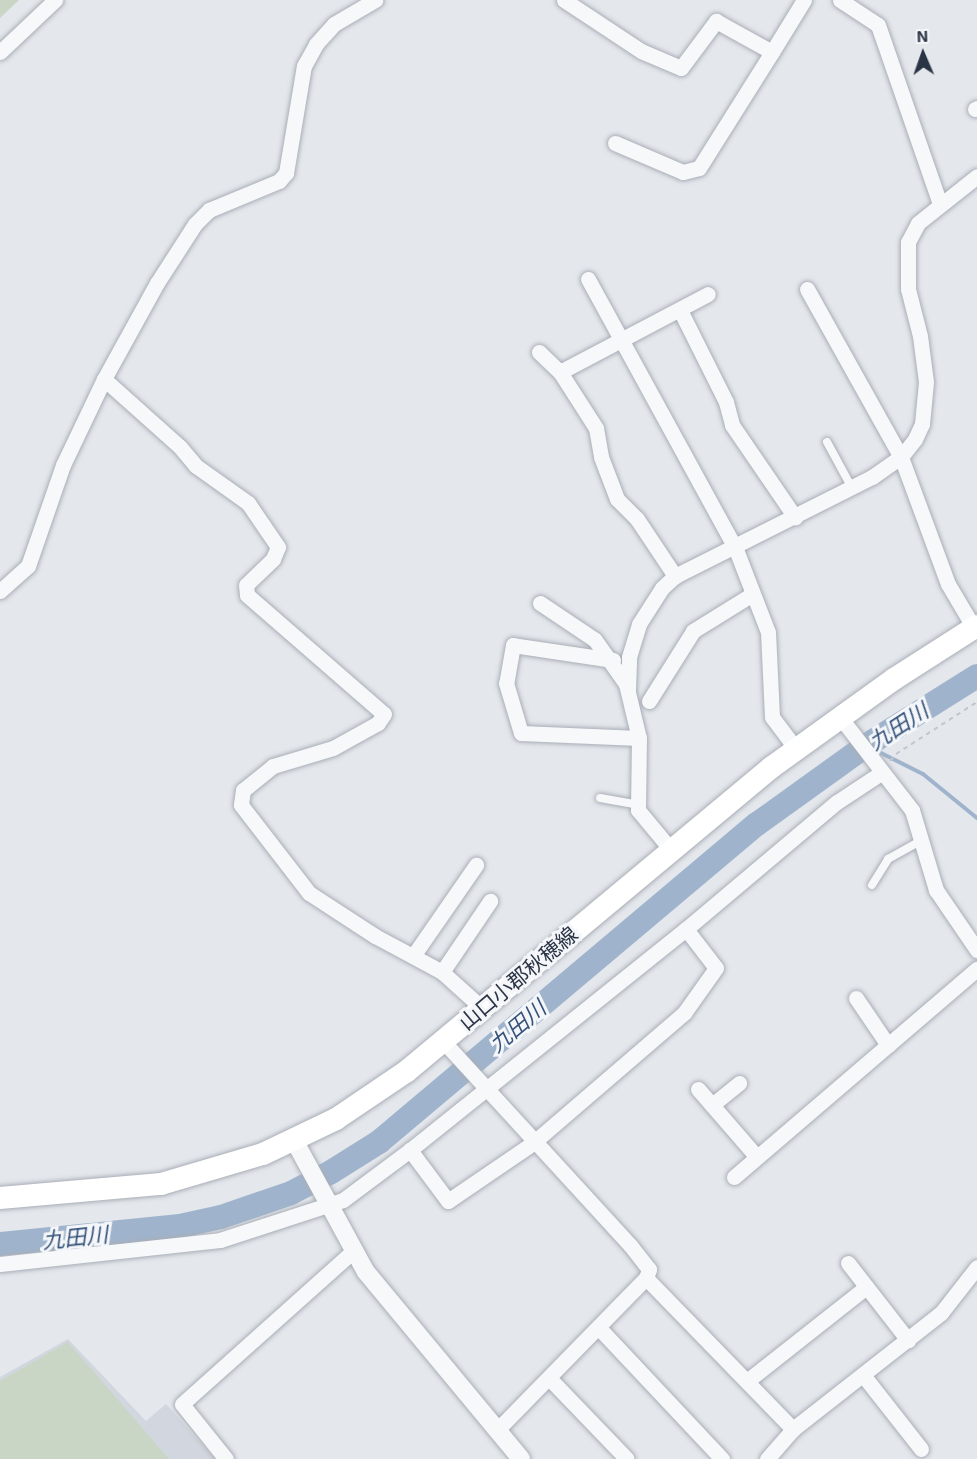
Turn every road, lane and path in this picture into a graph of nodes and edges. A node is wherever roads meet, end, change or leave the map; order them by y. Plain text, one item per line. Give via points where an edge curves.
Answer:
1 (55, 0) edge
2 (375, 0) edge
3 (564, 0) edge
4 (804, 0) edge
5 (840, 0) edge
6 (0, 52) edge
7 (772, 52) junction
8 (615, 143) dead end
9 (977, 176) edge
10 (940, 204) junction
11 (588, 279) dead end
12 (807, 289) dead end
13 (708, 294) dead end
14 (680, 310) junction
15 (621, 339) junction
16 (539, 352) dead end
17 (560, 372) junction
18 (104, 379) junction
19 (827, 442) dead end
20 (901, 457) junction
21 (852, 488) junction
22 (795, 517) junction
23 (735, 547) junction
24 (675, 576) junction
25 (0, 591) edge
26 (751, 595) junction
27 (540, 603) dead end
28 (975, 627) edge
29 (613, 660) junction
30 (628, 690) junction
31 (649, 701) dead end
32 (977, 702) edge
33 (844, 723) junction
34 (639, 738) junction
35 (796, 749) junction
36 (879, 770) junction
37 (600, 798) dead end
38 (638, 805) junction
39 (921, 841) junction
40 (672, 850) junction
41 (476, 865) dead end
42 (872, 885) dead end
43 (490, 901) dead end
44 (686, 929) junction
45 (977, 950) edge
46 (413, 956) junction
47 (977, 969) edge
48 (442, 972) junction
49 (856, 998) dead end
50 (482, 1008) junction
51 (888, 1045) junction
52 (448, 1046) junction
53 (739, 1083) dead end
54 (486, 1089) junction
55 (698, 1089) dead end
56 (712, 1105) junction
57 (533, 1143) junction
58 (299, 1149) junction
59 (410, 1150) junction
60 (757, 1157) junction
61 (734, 1177) dead end
62 (0, 1198) edge
63 (327, 1204) junction
64 (353, 1251) junction
65 (848, 1263) dead end
66 (0, 1264) edge
67 (977, 1267) edge
68 (646, 1278) junction
69 (866, 1287) junction
70 (599, 1328) junction
71 (908, 1340) junction
72 (863, 1375) junction
73 (549, 1378) junction
74 (747, 1381) junction
75 (793, 1429) junction
76 (497, 1430) junction
77 (921, 1449) dead end
78 (776, 1456) edge
79 (226, 1459) edge
80 (521, 1459) edge
81 (627, 1459) edge
82 (722, 1459) edge

1 - 6 street
2 - 18 street via 334,24 316,44 304,66 286,173 279,182 209,210 195,224
3 - 7 street via 623,40 681,68 716,21
4 - 7 street
5 - 10 street via 878,26
7 - 8 street via 699,168 683,172
9 - 10 street
10 - 20 street via 918,223 908,242 908,289 920,336 926,393 922,424
11 - 15 street
12 - 20 street
13 - 14 street
14 - 15 street
14 - 22 street via 726,402 732,425
15 - 17 street
15 - 23 street
16 - 17 street
17 - 24 street via 596,428 601,457 617,499 637,519
18 - 25 street via 50,497 37,548 28,566
18 - 46 street via 196,466 248,503 278,547 273,559 246,585 247,595 384,714 378,723 333,748 273,765 239,798 309,893
19 - 21 lane
20 - 21 street
20 - 28 street via 948,585
21 - 22 street
22 - 23 street
23 - 24 street
23 - 26 street
24 - 30 street via 662,588 639,624 629,657
26 - 31 street via 693,632
26 - 35 street via 768,632 772,717
27 - 29 street via 596,640
28 - 33 main road, 山口小郡秋穂線
29 - 30 street
29 - 34 street via 513,645 506,683 521,733
30 - 34 street
32 - 36 path via 896,754
33 - 35 main road, 山口小郡秋穂線
33 - 36 street
34 - 38 street
35 - 40 main road, 山口小郡秋穂線
36 - 39 street via 912,810
36 - 44 street
37 - 38 lane
38 - 40 street via 638,810
39 - 42 lane via 888,859
39 - 45 street via 936,890
40 - 50 main road, 山口小郡秋穂線
41 - 46 street
43 - 48 street
44 - 54 street
44 - 57 street via 716,968 684,1013
46 - 48 street
47 - 51 street
48 - 50 street
49 - 51 street
50 - 52 main road, 山口小郡秋穂線
51 - 60 street
52 - 54 street
52 - 58 main road, 山口小郡秋穂線
53 - 56 street
54 - 57 street
54 - 59 street
55 - 56 street
56 - 60 street
57 - 59 street via 448,1201
57 - 68 street via 630,1245 649,1269
58 - 62 main road, 山口小郡秋穂線 via 161,1184
58 - 63 street
59 - 63 street via 343,1200
60 - 61 street
63 - 64 street
63 - 66 street via 259,1229 182,1248
64 - 76 street via 387,1299
64 - 79 street via 182,1404
65 - 69 street
67 - 71 street via 942,1313
68 - 70 street
68 - 74 street
69 - 71 street
69 - 74 street
70 - 73 street
70 - 82 street
71 - 72 street
72 - 75 street
72 - 77 street
73 - 76 street
73 - 81 street
74 - 75 street
75 - 78 street
76 - 80 street

